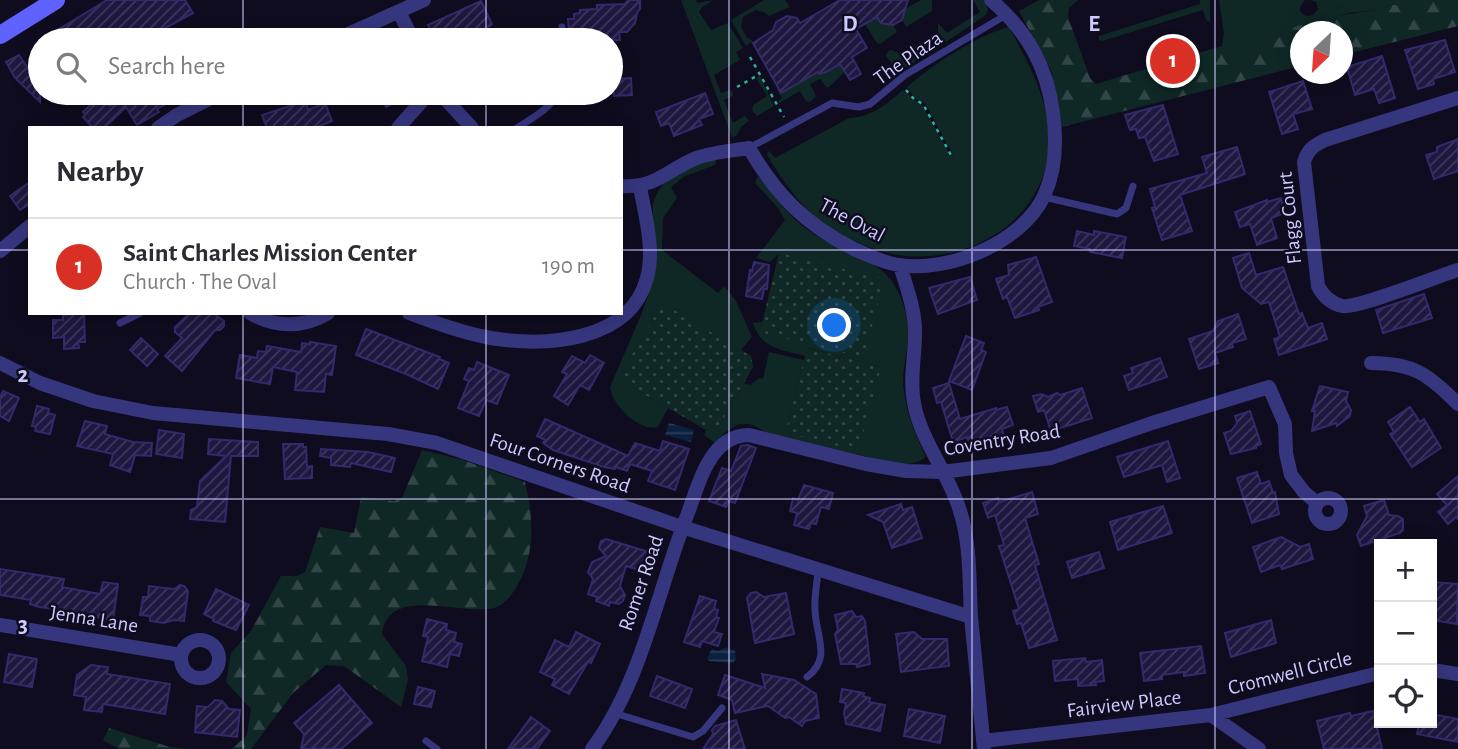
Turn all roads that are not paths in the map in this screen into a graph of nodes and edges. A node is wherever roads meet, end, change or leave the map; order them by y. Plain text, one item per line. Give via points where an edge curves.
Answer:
1 (55, 0) edge
2 (424, 0) edge
3 (991, 0) edge
4 (399, 12) junction
5 (1008, 15) junction
6 (362, 28) edge
7 (407, 28) edge
8 (0, 35) edge
9 (1458, 99) edge
10 (197, 105) edge
11 (418, 105) edge
12 (451, 105) edge
13 (549, 105) edge
14 (161, 126) edge
15 (400, 126) edge
16 (470, 126) edge
17 (520, 126) edge
18 (749, 148) junction
19 (623, 186) edge
20 (1133, 186) dead end
21 (640, 187) junction
22 (1043, 197) junction
23 (28, 228) edge
24 (0, 251) edge
25 (900, 265) junction
26 (1458, 270) edge
27 (136, 315) edge
28 (254, 315) edge
29 (324, 315) edge
30 (415, 315) edge
31 (120, 323) dead end
32 (0, 363) edge
33 (1371, 363) dead end
34 (1458, 404) edge
35 (736, 435) joint
36 (942, 472) junction
37 (1317, 503) dead end
38 (682, 527) junction
39 (818, 571) junction
40 (971, 617) junction
41 (0, 625) edge
42 (181, 655) dead end
43 (1437, 671) edge
44 (1374, 674) edge
45 (1458, 674) edge
46 (807, 677) dead end
47 (722, 708) dead end
48 (613, 713) junction
49 (1211, 715) junction
50 (426, 741) dead end
51 (984, 745) edge
52 (437, 749) edge
53 (592, 749) edge
54 (1259, 749) edge

1 - 8 main road
2 - 4 street
3 - 5 street, The Oval
4 - 6 street
4 - 7 street
5 - 18 lane, The Plaza via 905,75 870,104 832,103
5 - 22 street, The Oval via 1045,72 1050,93 1055,149
9 - 26 street, Flagg Court via 1325,140 1313,146 1304,162 1318,286 1331,302 1351,307
10 - 14 street
11 - 15 street
12 - 16 street
13 - 17 lane
18 - 21 street via 696,158
18 - 25 street, The Oval via 780,194 803,218 870,256
19 - 21 street
20 - 22 lane via 1126,208 1117,214
21 - 30 street via 648,237 648,277 628,312 613,324 554,341 523,341 462,331
22 - 25 street, The Oval via 1024,221 990,248 940,264
23 - 24 street
25 - 36 street via 913,305 914,403 925,440
27 - 31 lane
28 - 29 street via 283,325
32 - 38 street, Four Corners Road via 93,401 153,413 388,434 437,443
33 - 34 street via 1392,363 1426,374
35 - 36 street, Coventry Road via 866,464
35 - 38 street, Romer Road via 707,464
36 - 37 street, Coventry Road via 1051,458 1269,387 1285,424 1291,475
36 - 40 street via 960,510 968,550
38 - 39 street, Four Corners Road
38 - 48 street, Romer Road via 628,687
39 - 40 street, Four Corners Road
39 - 46 lane via 815,609 821,657 819,668
40 - 51 street
41 - 42 street, Jenna Lane
43 - 45 street
44 - 49 street, Cromwell Circle
47 - 48 lane via 703,732 693,737
48 - 53 street, Romer Road
49 - 51 street, Fairview Place
49 - 54 street, Fairview Place
50 - 52 lane

